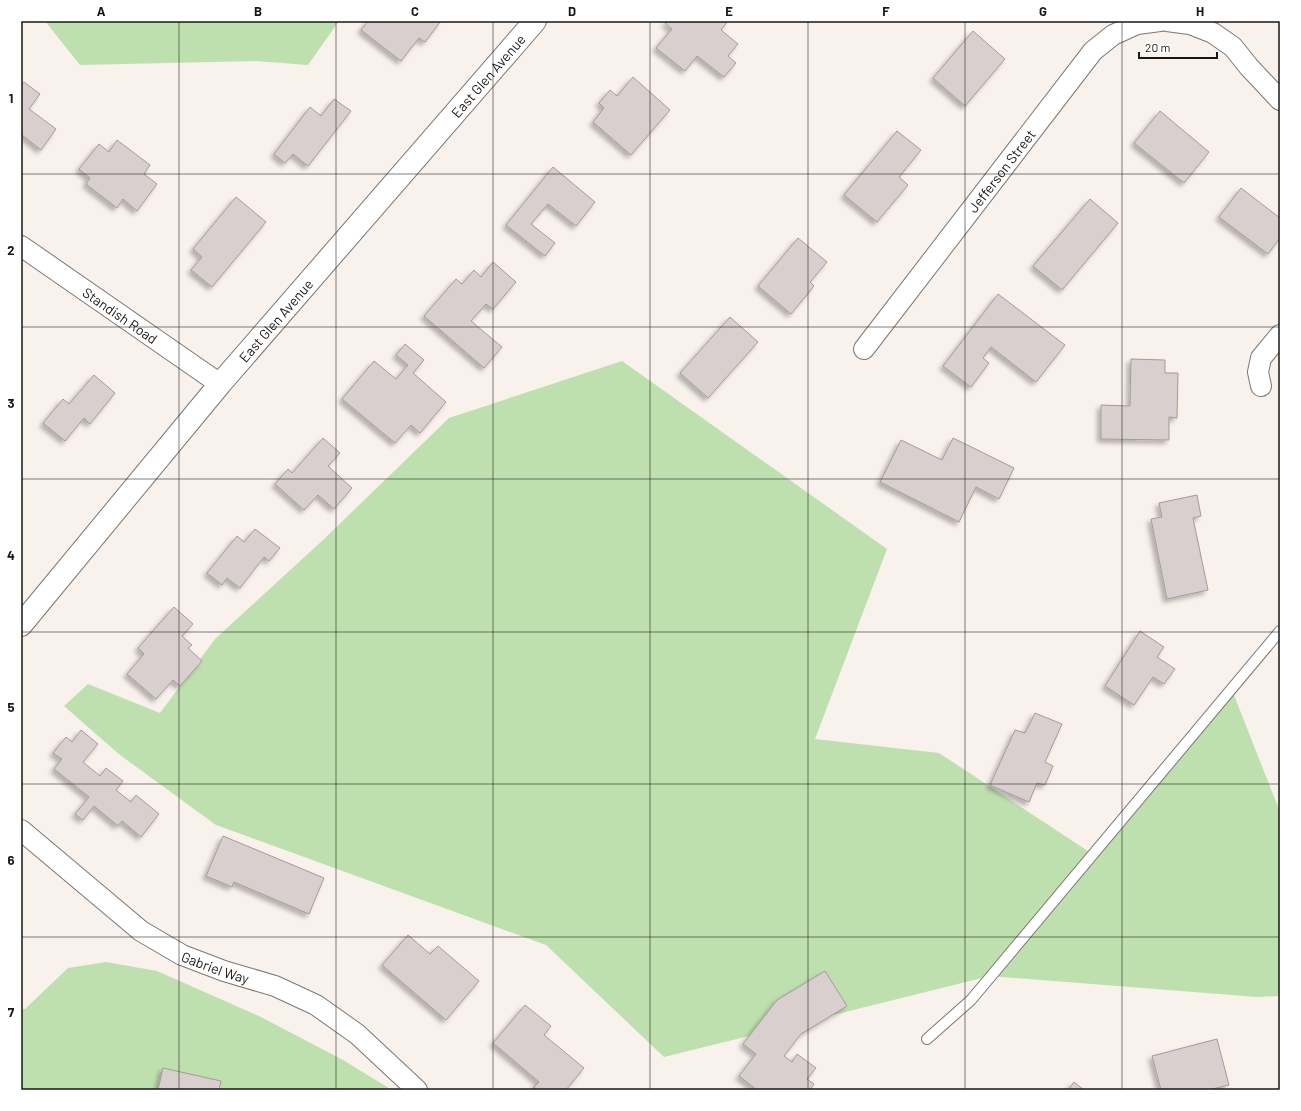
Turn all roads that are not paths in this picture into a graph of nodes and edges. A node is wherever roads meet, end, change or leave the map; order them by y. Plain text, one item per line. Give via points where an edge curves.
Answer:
1 (535, 21) edge
2 (1160, 21) edge
3 (1167, 21) edge
4 (1280, 100) edge
5 (21, 246) edge
6 (1280, 335) edge
7 (864, 349) dead end
8 (220, 384) junction
9 (1261, 386) dead end
10 (21, 624) edge
11 (1280, 631) edge
12 (21, 830) edge
13 (926, 1039) dead end
14 (417, 1090) edge

1 - 8 street, East Glen Avenue
2 - 7 street, Jefferson Street via 1137,24 1119,32 1093,51
3 - 4 street via 1190,24 1213,33 1233,47
5 - 8 street, Standish Road
6 - 9 street via 1261,358 1258,372
8 - 10 street, East Glen Avenue
11 - 13 lane via 972,1000
12 - 14 street, Gabriel Way via 141,931 182,954 224,971 275,986 316,1005 357,1034

